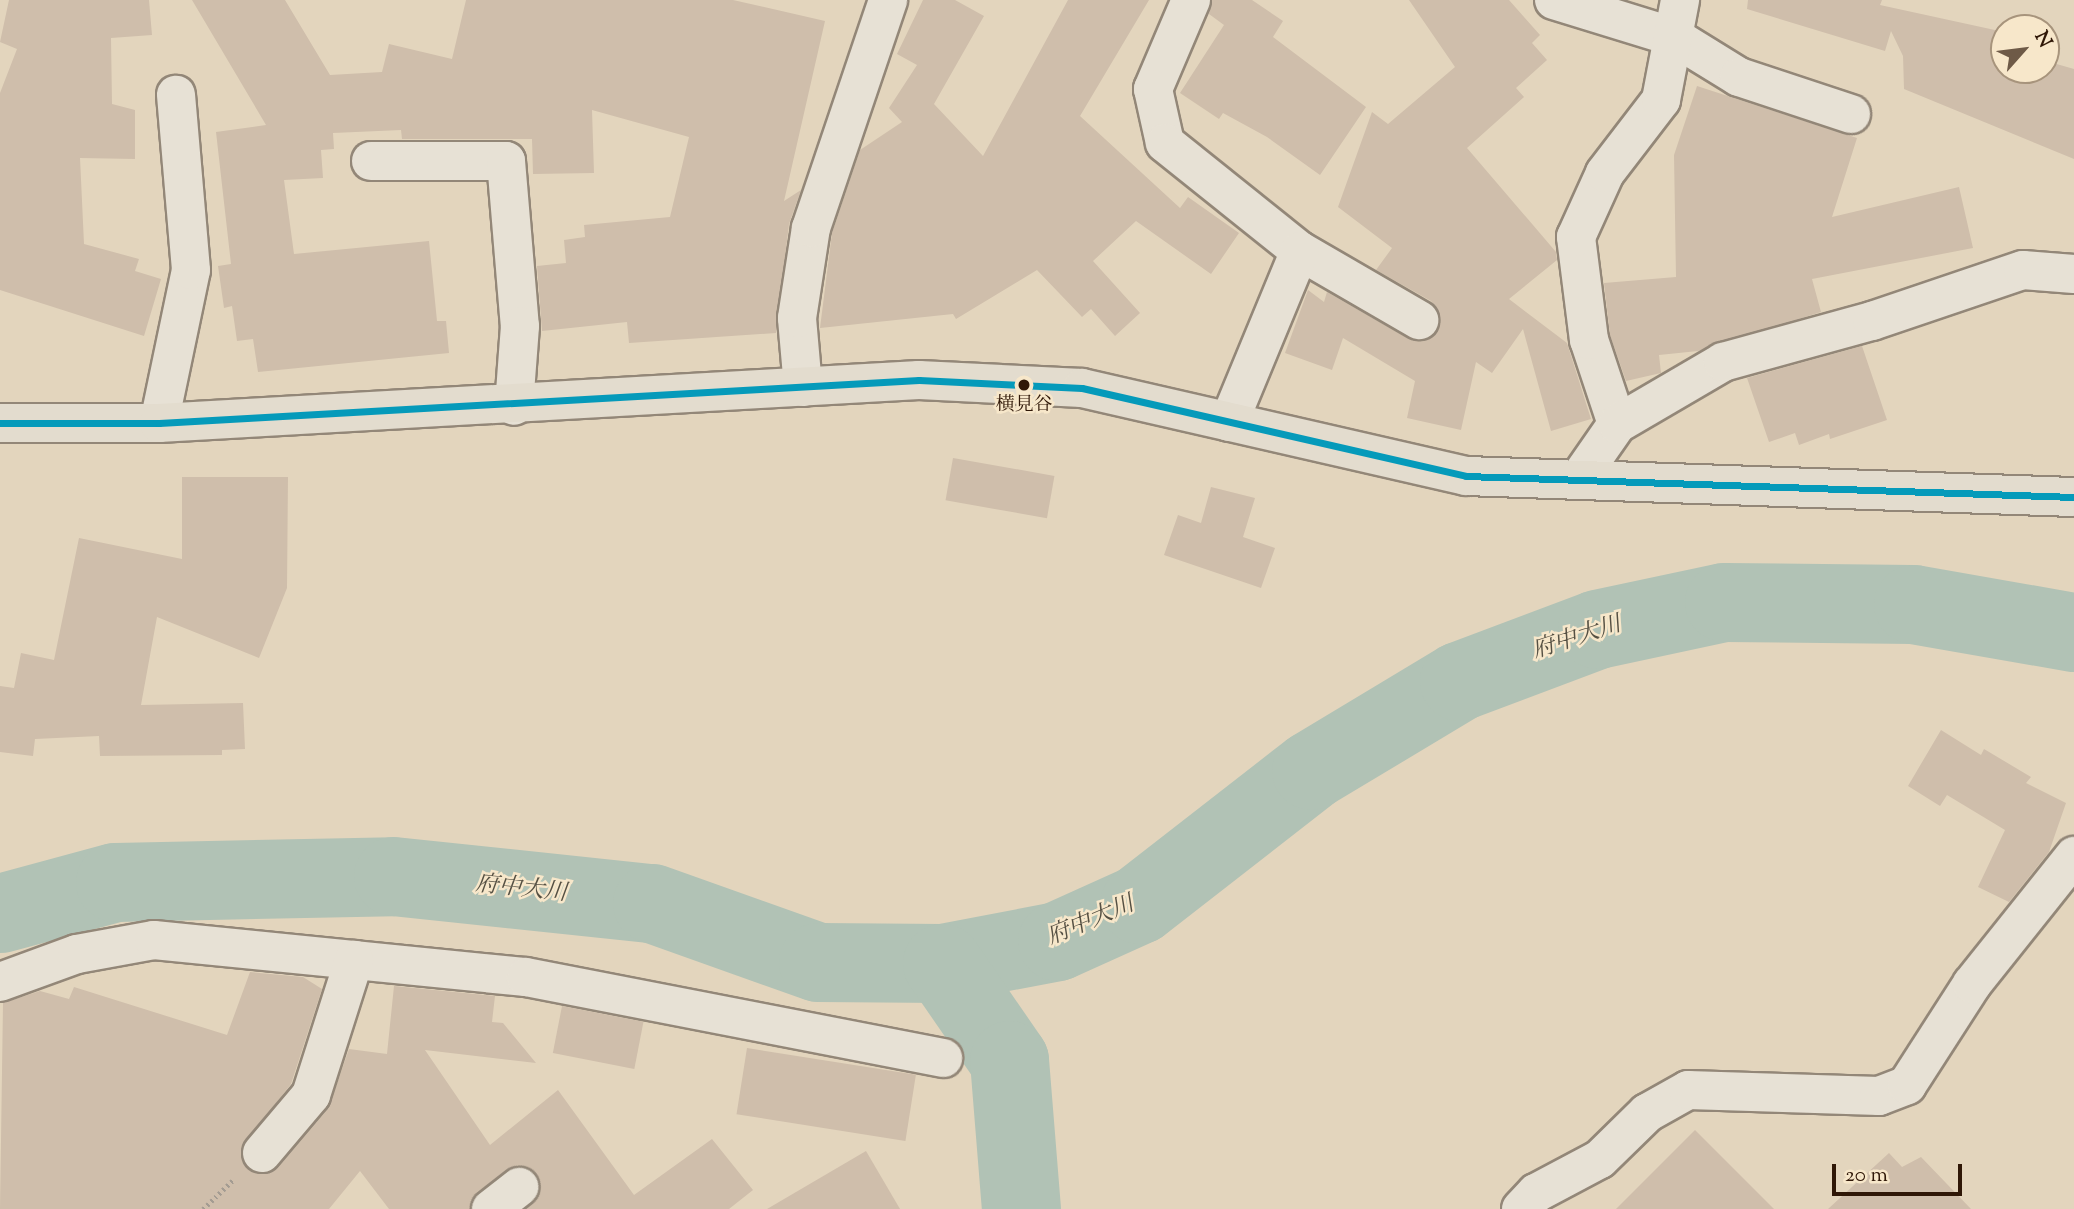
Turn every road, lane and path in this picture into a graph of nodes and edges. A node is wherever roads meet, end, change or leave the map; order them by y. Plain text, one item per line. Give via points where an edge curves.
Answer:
1 (888, 0) edge
2 (1191, 0) edge
3 (1553, 0) edge
4 (1677, 18) edge
5 (176, 95) dead end
6 (1851, 114) dead end
7 (371, 161) dead end
8 (1300, 251) junction
9 (2074, 274) edge
10 (1419, 320) dead end
11 (803, 387) junction
12 (514, 406) junction
13 (1229, 422) junction
14 (0, 423) edge
15 (159, 423) junction
16 (1617, 424) junction
17 (1578, 481) junction
18 (2074, 497) edge
19 (2074, 856) edge
20 (354, 960) junction
21 (0, 982) edge
22 (943, 1058) dead end
23 (262, 1153) dead end
24 (1521, 1209) edge

1 - 11 street via 811,228 797,318
2 - 8 street via 1153,89 1165,143
3 - 4 street
4 - 6 street via 1739,77
4 - 16 street via 1661,100 1605,173 1576,237 1589,340
5 - 15 street via 191,270
7 - 12 street via 506,161 520,326
8 - 10 street
8 - 13 street
9 - 16 street via 2023,270 1872,321 1723,362
11 - 12 main road
11 - 13 main road via 919,380 1082,388
12 - 15 main road
13 - 17 main road via 1466,476
14 - 15 main road
16 - 17 street
17 - 18 main road
19 - 24 street via 1972,984 1907,1085 1879,1096 1688,1090 1647,1113 1600,1159 1536,1193
20 - 21 street via 154,940 77,954
20 - 22 street via 526,977
20 - 23 street via 335,1035 311,1095

